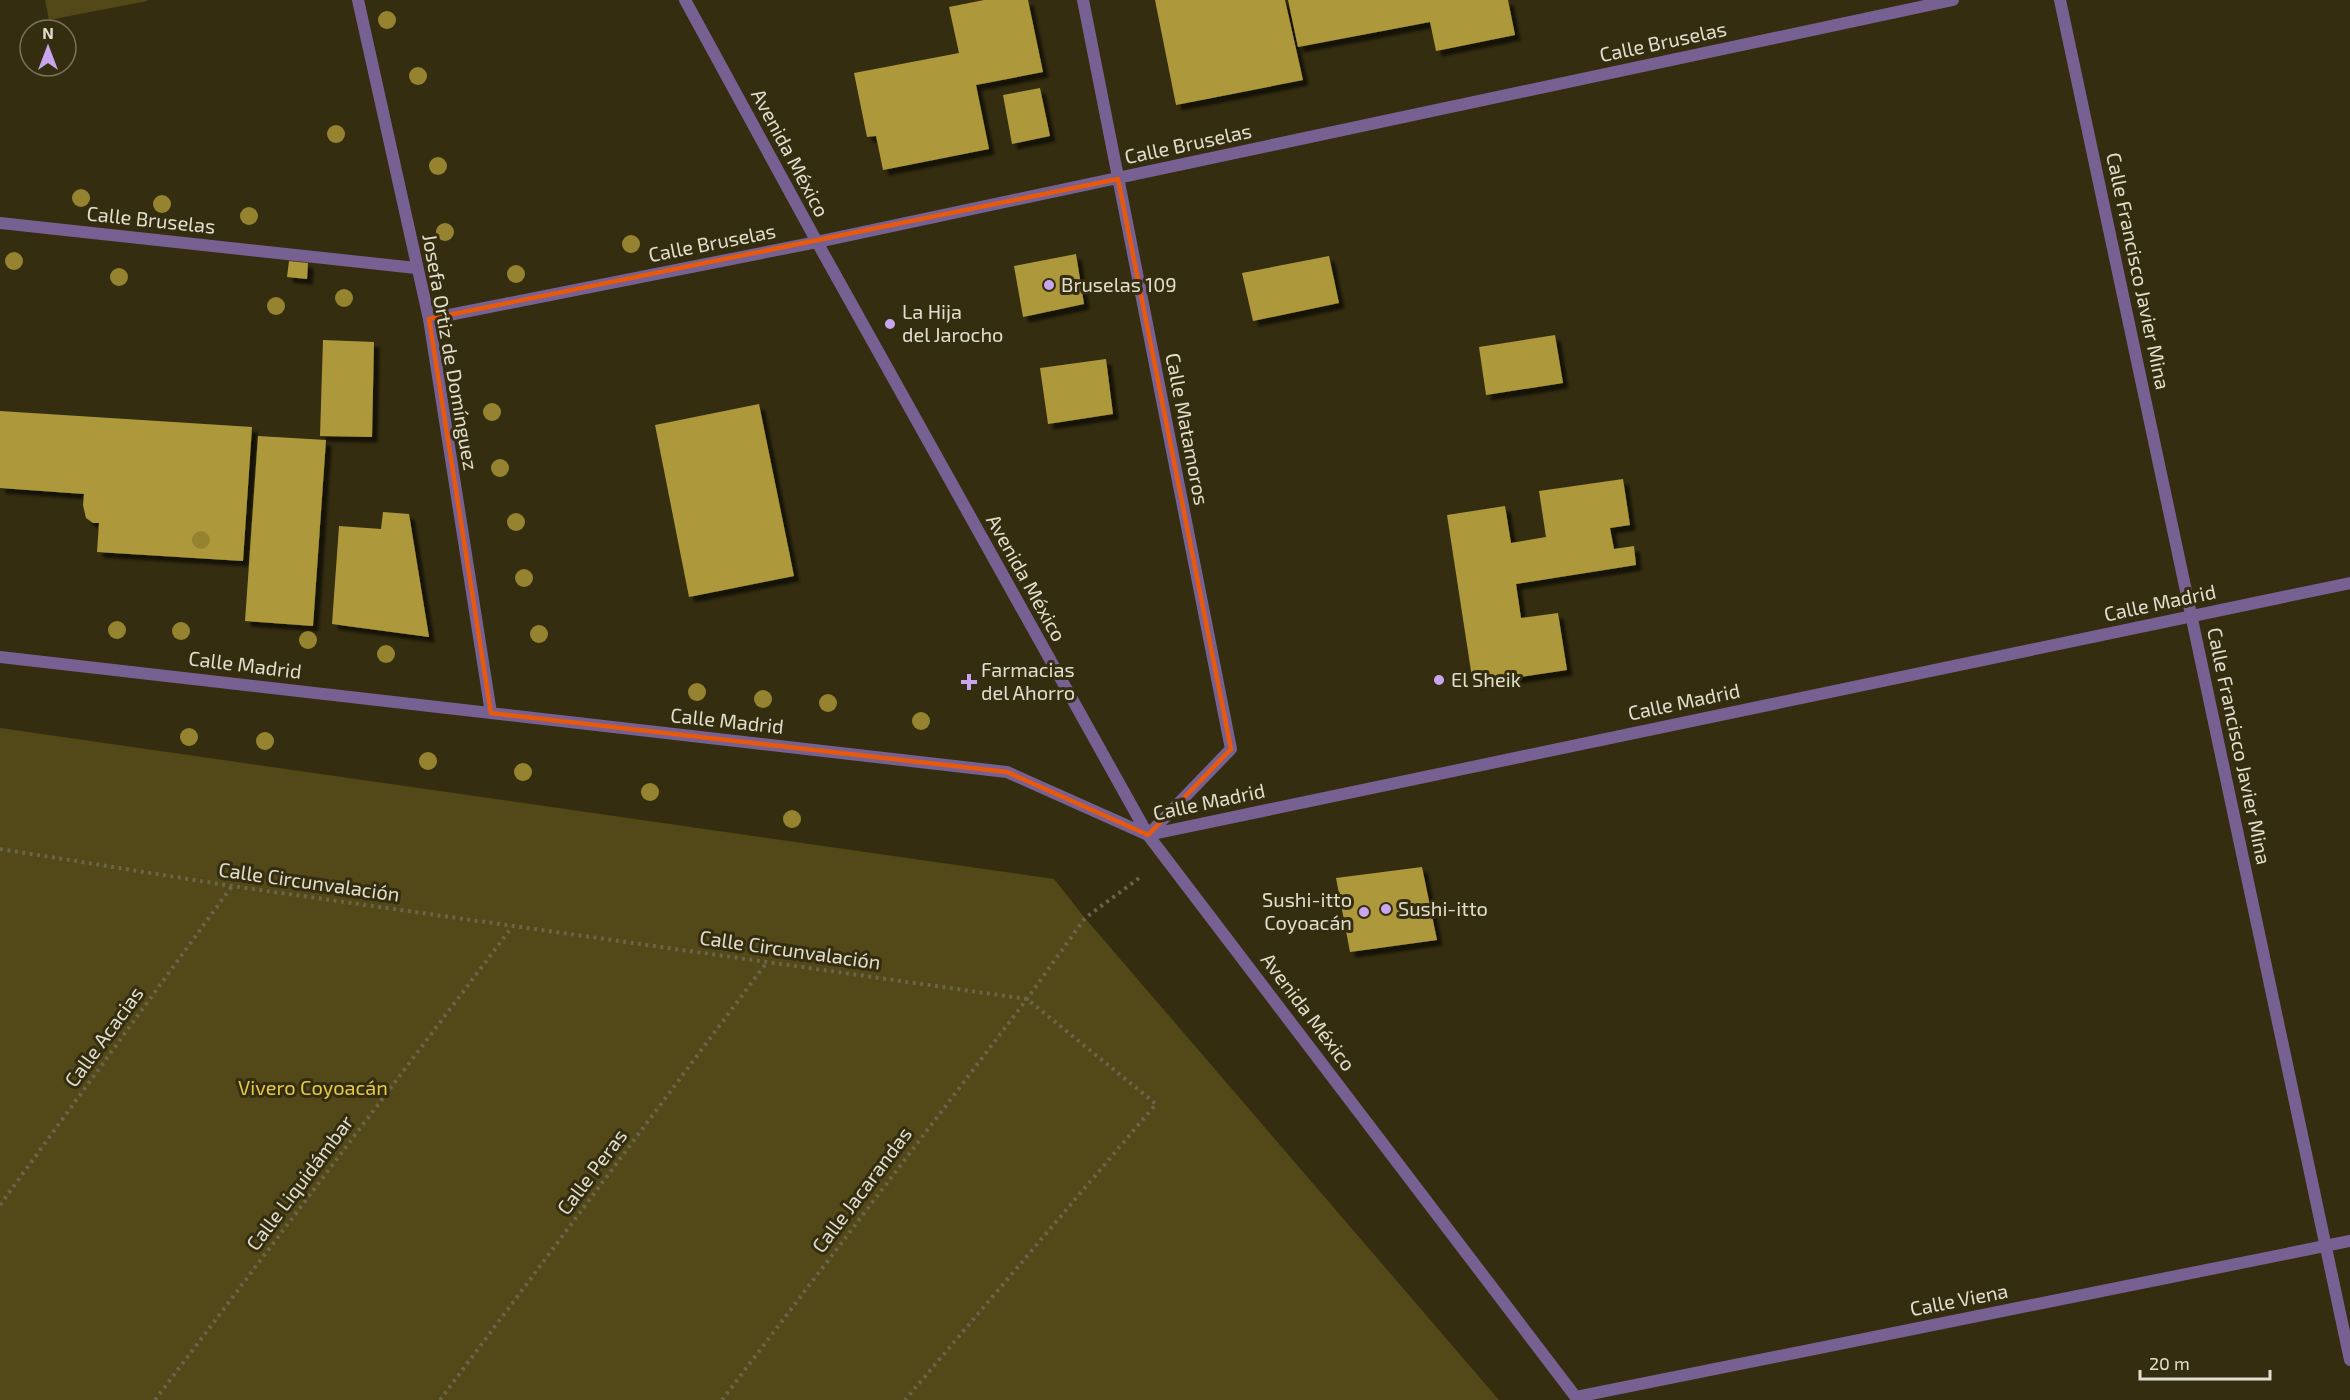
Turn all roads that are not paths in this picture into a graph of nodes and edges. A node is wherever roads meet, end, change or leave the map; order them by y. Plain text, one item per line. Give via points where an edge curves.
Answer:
1 (358, 0) edge
2 (686, 0) edge
3 (1083, 0) edge
4 (1953, 0) edge
5 (2060, 0) edge
6 (1118, 179) junction
7 (0, 223) edge
8 (816, 242) junction
9 (416, 268) junction
10 (429, 319) junction
11 (2350, 583) edge
12 (2192, 616) junction
13 (0, 657) edge
14 (491, 714) junction
15 (1148, 835) junction
16 (2350, 1240) edge
17 (2326, 1245) junction
18 (2350, 1360) edge
19 (1577, 1399) edge

1 - 9 street, Josefa Ortiz de Domínguez
2 - 8 street, Avenida México
3 - 6 street, Calle Matamoros
4 - 6 street, Calle Bruselas
5 - 12 street, Calle Francisco Javier Mina
6 - 8 street, Calle Bruselas
6 - 15 street, Calle Matamoros via 1230,749
7 - 9 street, Calle Bruselas
8 - 10 street, Calle Bruselas
8 - 15 street, Avenida México
9 - 10 street, Josefa Ortiz de Domínguez
10 - 14 street, Josefa Ortiz de Domínguez
11 - 12 street, Calle Madrid
12 - 15 street, Calle Madrid
12 - 17 street, Calle Francisco Javier Mina
13 - 14 street, Calle Madrid
14 - 15 street, Calle Madrid via 1007,772
15 - 19 street, Avenida México
16 - 17 street, Calle Viena
17 - 18 street, Calle Francisco Javier Mina
17 - 19 street, Calle Viena

